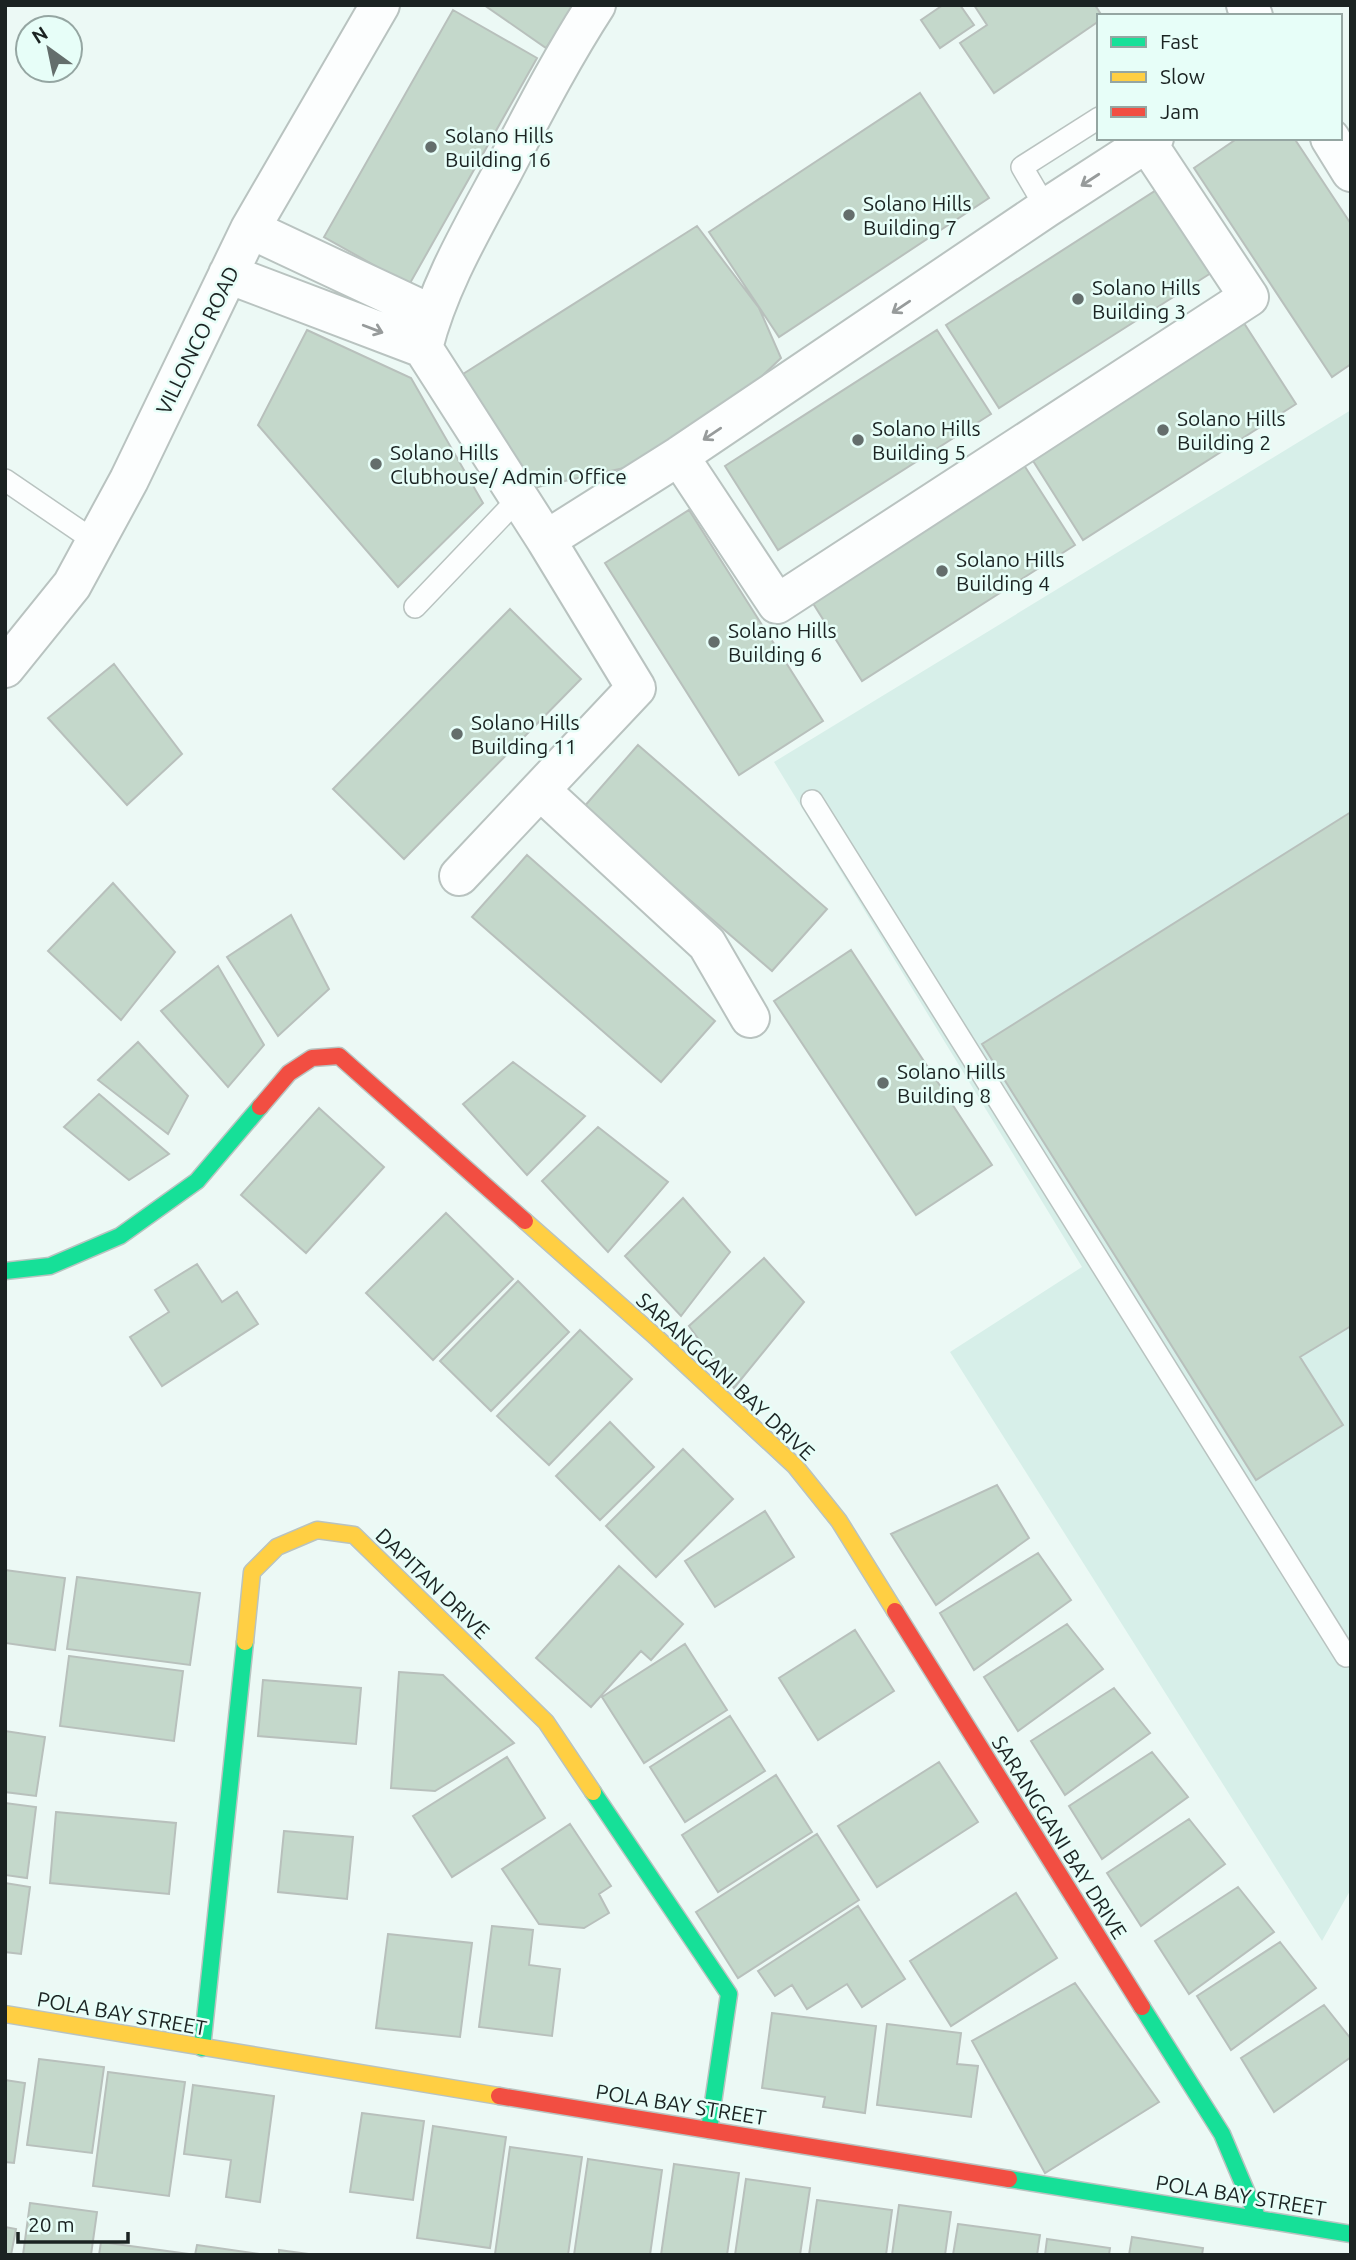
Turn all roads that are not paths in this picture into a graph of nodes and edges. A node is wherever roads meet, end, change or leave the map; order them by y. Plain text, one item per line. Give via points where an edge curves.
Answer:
1 (380, 5) edge
2 (596, 5) edge
3 (1097, 119) edge
4 (1331, 140) edge
5 (1151, 141) edge
6 (1351, 172) edge
7 (1046, 208) junction
8 (250, 229) junction
9 (310, 256) junction
10 (228, 274) junction
11 (289, 297) junction
12 (427, 331) junction
13 (679, 456) junction
14 (5, 480) edge
15 (519, 498) junction
16 (546, 540) junction
17 (96, 542) junction
18 (415, 607) dead end
19 (5, 668) edge
20 (540, 790) junction
21 (811, 801) dead end
22 (459, 876) dead end
23 (750, 1017) dead end
24 (5, 1271) edge
25 (1351, 1653) edge
26 (5, 2014) edge
27 (202, 2049) junction
28 (709, 2130) junction
29 (1258, 2220) junction
30 (1351, 2234) edge

1 - 8 street, VILLONCO ROAD
2 - 12 street via 482,209
3 - 7 lane via 1021,167
4 - 6 street
5 -> 7 street
5 - 13 street via 1249,297 777,604
7 -> 13 street
8 - 9 street
8 - 10 street, VILLONCO ROAD
9 - 11 street
9 - 12 street
10 - 11 street
10 - 17 street, VILLONCO ROAD
11 -> 12 street
12 - 15 street
13 - 16 street
14 - 17 lane
15 - 16 street
15 - 18 lane
16 - 20 street via 636,688
17 - 19 street, VILLONCO ROAD via 72,585
20 - 22 street
20 - 23 street via 706,944
21 - 25 lane via 1346,1656
24 - 29 street, SARANGGANI BAY DRIVE via 50,1266 120,1236 197,1181 289,1073 313,1058 339,1056 795,1466 839,1521 1222,2134
26 - 27 street, POLA BAY STREET
27 - 28 street, POLA BAY STREET
27 - 28 street, DAPITAN DRIVE via 252,1572 277,1547 317,1530 354,1535 546,1721 729,1994
28 - 29 street, POLA BAY STREET
29 - 30 street, POLA BAY STREET

